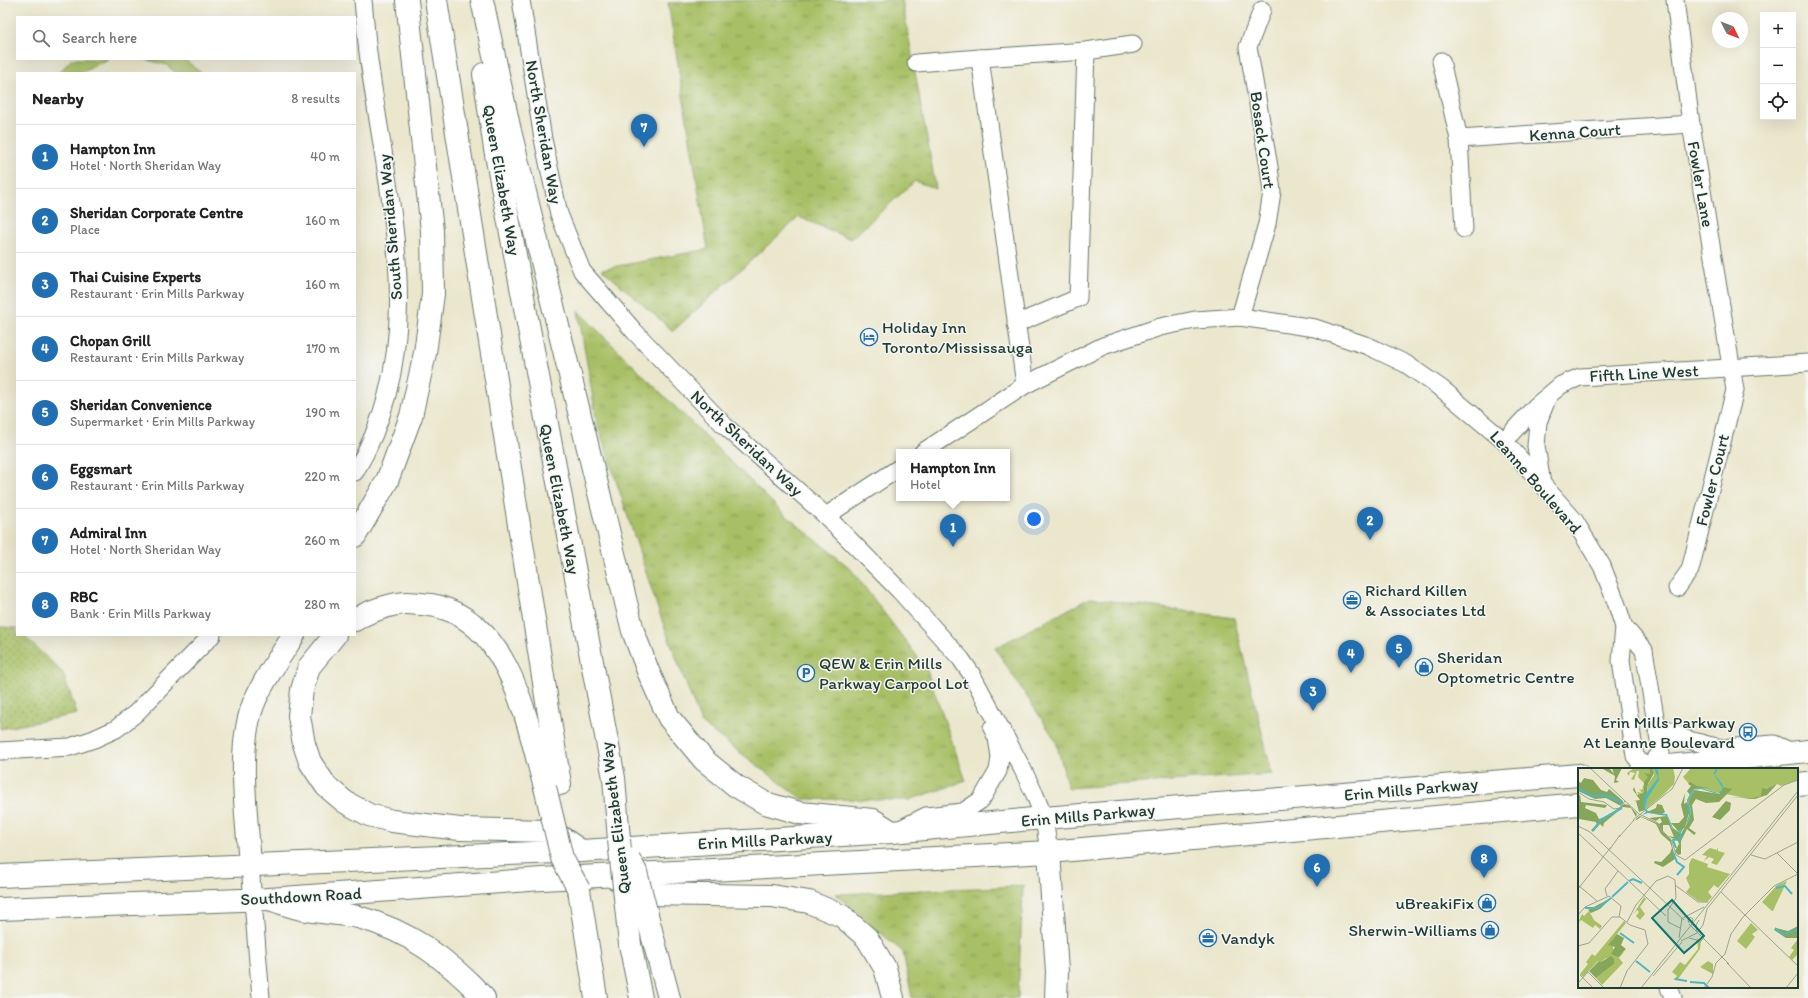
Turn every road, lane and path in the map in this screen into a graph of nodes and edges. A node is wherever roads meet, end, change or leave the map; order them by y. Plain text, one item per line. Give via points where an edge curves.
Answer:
1 (363, 0) edge
2 (407, 0) edge
3 (436, 0) edge
4 (473, 0) edge
5 (482, 0) edge
6 (521, 0) edge
7 (1675, 0) edge
8 (1262, 10) dead end
9 (1133, 44) dead end
10 (1086, 50) junction
11 (980, 58) junction
12 (1442, 61) dead end
13 (916, 63) dead end
14 (1691, 124) junction
15 (1459, 139) junction
16 (1464, 229) dead end
17 (1240, 317) junction
18 (1016, 324) junction
19 (1808, 363) edge
20 (1732, 368) junction
21 (1026, 385) junction
22 (1547, 397) junction
23 (1504, 441) junction
24 (928, 449) edge
25 (356, 470) edge
26 (896, 470) edge
27 (1542, 485) junction
28 (826, 516) junction
29 (356, 534) edge
30 (1677, 588) dead end
31 (356, 620) edge
32 (1624, 627) junction
33 (211, 636) edge
34 (293, 636) edge
35 (334, 636) edge
36 (972, 675) junction
37 (1656, 723) junction
38 (0, 751) edge
39 (1800, 752) edge
40 (1645, 768) edge
41 (1647, 768) edge
42 (1655, 768) edge
43 (1578, 775) edge
44 (1808, 783) edge
45 (1798, 784) edge
46 (552, 786) junction
47 (1578, 804) edge
48 (1044, 818) junction
49 (892, 832) junction
50 (619, 840) junction
51 (589, 850) junction
52 (1049, 852) junction
53 (250, 865) junction
54 (0, 876) edge
55 (606, 876) junction
56 (260, 899) junction
57 (0, 909) edge
58 (1669, 988) edge
59 (261, 998) edge
60 (484, 998) edge
61 (596, 998) edge
62 (641, 998) edge
63 (669, 998) edge
64 (893, 998) edge
65 (1056, 998) edge
66 (1673, 998) edge

1 - 25 street, South Sheridan Way via 369,60 389,183 398,272 397,345 384,410 366,454
2 - 29 main road via 432,230 433,294 425,353 411,416 387,481
3 - 46 main road, Queen Elizabeth Way
4 - 50 main road, Queen Elizabeth Way via 495,149 614,778
5 - 49 main road via 510,131 633,631 669,718 704,760 736,786 765,803 800,813 873,820
6 - 28 street, North Sheridan Way via 543,139 558,206 582,272 634,331 724,425
7 - 14 street, Fowler Lane
8 - 17 street, Bosack Court via 1248,47 1272,192 1267,224
9 - 10 street
10 - 11 street
10 - 18 street via 1078,298
11 - 13 street
11 - 18 street
12 - 15 street
14 - 15 street, Kenna Court
14 - 20 street, Fowler Lane
15 - 16 street
17 - 21 street, Leanne Boulevard via 1194,320 1160,327 1103,346
17 - 23 street, Leanne Boulevard via 1315,328 1368,346 1406,364 1442,389
18 - 21 street
19 - 20 street, Fifth Line West
20 - 22 street, Fifth Line West via 1580,377 1562,385
20 - 30 street, Fowler Court via 1735,390 1690,570
21 - 24 street, Leanne Boulevard
22 - 23 street, Fifth Line West
22 - 27 street via 1538,422 1537,434 1536,452
23 - 27 street, Leanne Boulevard
26 - 28 street
27 - 32 street, Leanne Boulevard via 1574,520 1602,566
28 - 36 street, North Sheridan Way via 899,590 961,659
31 - 46 main road via 380,608 406,603 439,606 471,623 490,641 513,679
32 - 37 street, Leanne Boulevard via 1644,650
32 - 40 street, Leanne Boulevard via 1621,661 1635,756
33 - 38 street via 136,713 116,729 70,747
34 - 53 main road via 256,698 247,728 244,752
35 - 51 main road via 309,667 302,690 299,716 310,762 326,786 345,802 369,815 392,821 460,828 552,831
36 - 48 street, North Sheridan Way via 1022,768
36 - 49 street via 977,700 997,738 1000,757 998,771 981,800 963,812 926,816
37 - 39 street via 1685,739 1708,745 1723,748 1774,744
37 - 41 street, Leanne Boulevard via 1660,753
39 - 42 main road
43 - 48 main road, Erin Mills Parkway
44 - 45 main road
46 - 61 main road, bridge via 562,858 579,890
47 - 52 main road, Erin Mills Parkway
48 - 49 main road, Erin Mills Parkway
48 - 52 street, North Sheridan Way
49 - 51 main road, Erin Mills Parkway
50 - 62 main road, Queen Elizabeth Way, bridge via 630,944
50 - 63 main road, bridge via 636,872
51 - 53 main road, Southdown Road
52 - 55 main road, Erin Mills Parkway
52 - 65 main road via 1057,972
53 - 54 main road, Southdown Road
53 - 56 street
55 - 56 main road, Southdown Road
55 - 64 main road via 647,894 772,896 809,902 842,916 867,938 885,968
56 - 57 main road, Southdown Road
56 - 59 street
56 - 60 main road via 300,909 358,917 402,933 438,955 462,974
58 - 66 street

